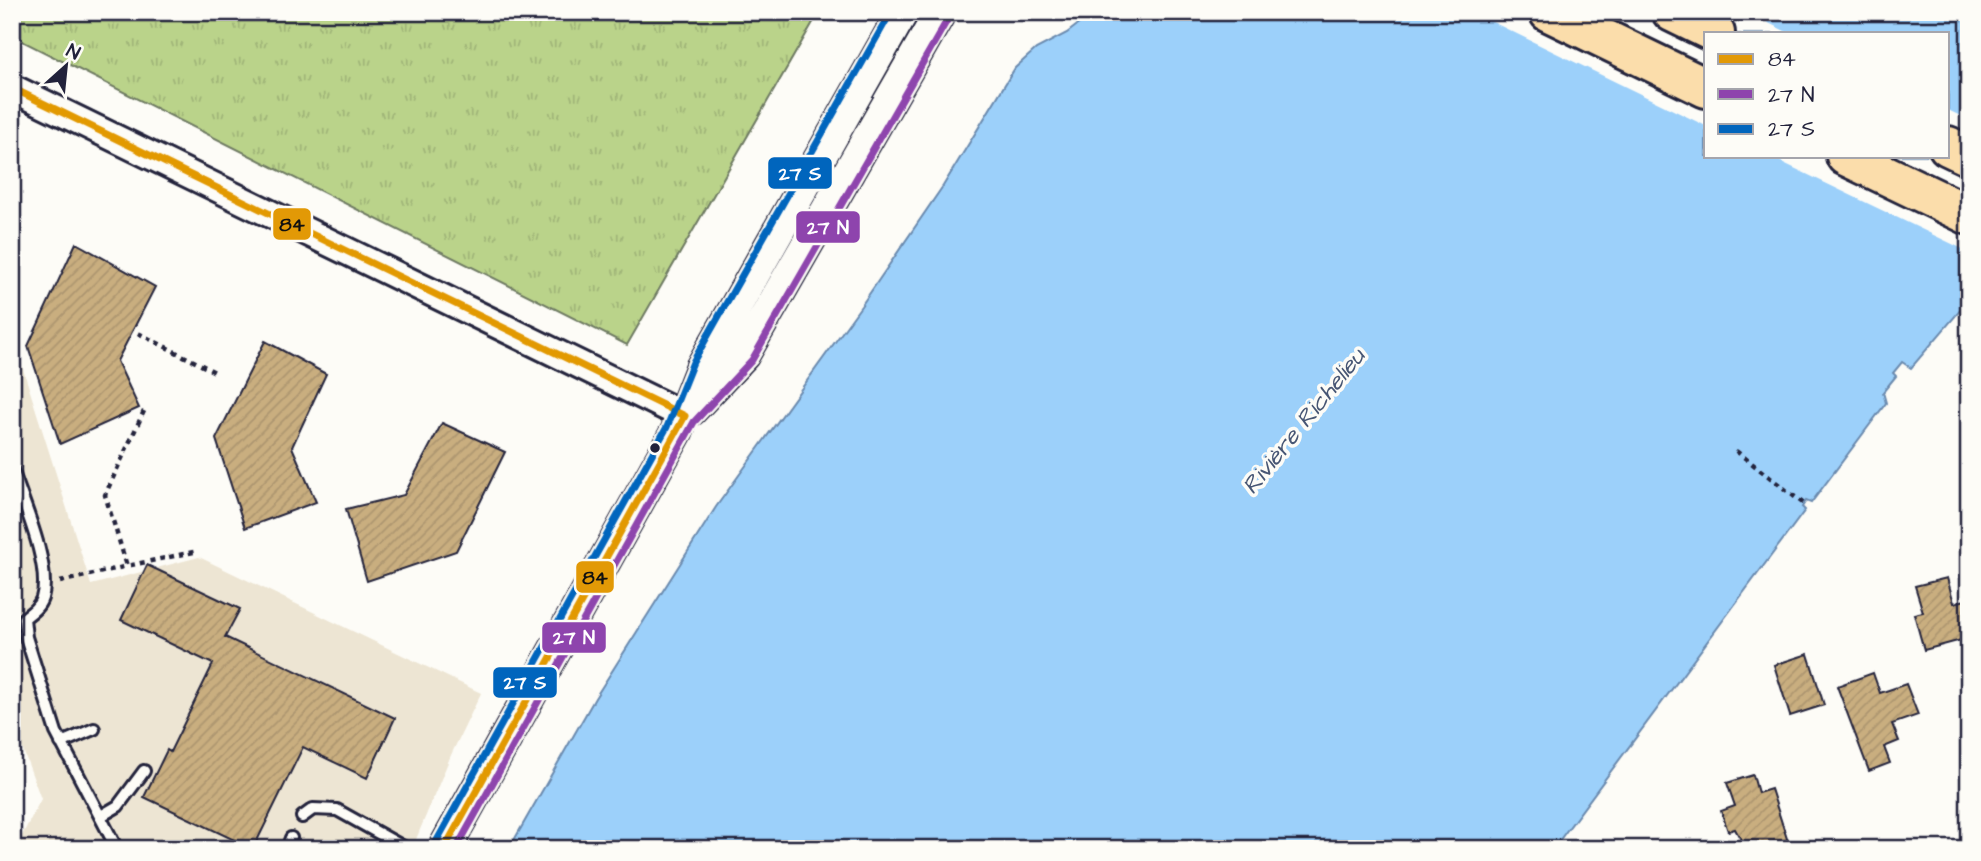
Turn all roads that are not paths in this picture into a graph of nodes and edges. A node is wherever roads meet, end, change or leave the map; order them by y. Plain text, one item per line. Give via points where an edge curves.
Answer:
1 (904, 12) edge
2 (940, 12) edge
3 (1549, 12) edge
4 (1672, 12) edge
5 (1713, 32) edge
6 (1704, 87) edge
7 (12, 88) edge
8 (1950, 147) edge
9 (1969, 156) edge
10 (1850, 158) edge
11 (1969, 215) edge
12 (685, 416) junction
13 (12, 469) edge
14 (12, 612) edge
15 (24, 618) junction
16 (94, 729) dead end
17 (61, 743) junction
18 (144, 771) dead end
19 (101, 816) junction
20 (302, 817) dead end
21 (117, 849) edge
22 (407, 849) edge
23 (444, 849) edge

1 - 12 main road via 702,367
2 - 12 main road via 743,355
3 - 6 highway
4 - 5 highway
7 - 12 street
8 - 9 highway
10 - 11 highway
12 - 23 main road
13 - 15 lane via 45,586 37,607
14 - 15 lane
15 - 17 lane
16 - 17 lane
17 - 19 lane
18 - 19 lane via 118,806
19 - 21 lane
20 - 22 lane via 313,808 330,808

